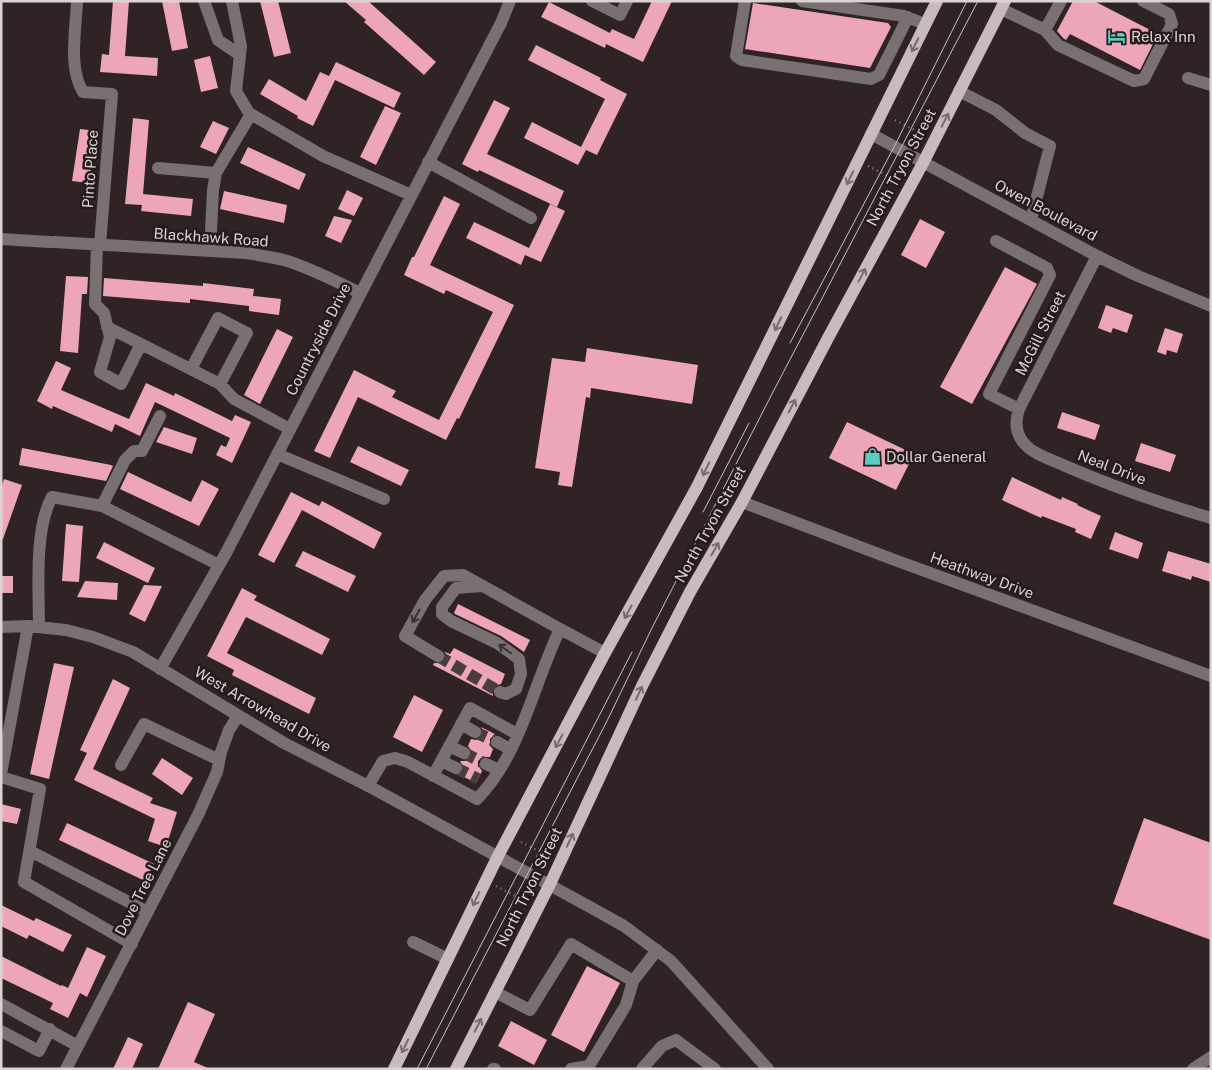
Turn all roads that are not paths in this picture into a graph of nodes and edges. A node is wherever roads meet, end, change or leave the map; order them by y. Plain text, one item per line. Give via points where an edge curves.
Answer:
1 (77, 1) edge
2 (204, 1) edge
3 (232, 1) edge
4 (510, 1) edge
5 (592, 1) edge
6 (627, 1) edge
7 (745, 1) edge
8 (802, 1) edge
9 (937, 1) edge
10 (1061, 1) edge
11 (1143, 1) edge
12 (1003, 5) edge
13 (908, 17) junction
14 (925, 24) junction
15 (1045, 30) junction
16 (240, 55) junction
17 (1188, 78) dead end
18 (1211, 84) edge
19 (959, 91) junction
20 (251, 114) junction
21 (871, 134) junction
22 (428, 162) junction
23 (923, 163) junction
24 (158, 168) dead end
25 (216, 173) junction
26 (411, 195) junction
27 (531, 218) dead end
28 (1031, 220) junction
29 (1, 239) edge
30 (996, 241) dead end
31 (99, 245) junction
32 (210, 252) junction
33 (1097, 256) junction
34 (360, 293) junction
35 (1211, 306) edge
36 (107, 327) junction
37 (141, 344) junction
38 (191, 369) junction
39 (220, 384) junction
40 (1019, 409) junction
41 (160, 416) dead end
42 (1016, 426) joint
43 (290, 429) junction
44 (277, 454) junction
45 (384, 499) dead end
46 (742, 502) junction
47 (102, 506) junction
48 (1211, 518) edge
49 (219, 565) junction
50 (483, 586) junction
51 (1, 627) edge
52 (33, 627) junction
53 (560, 629) junction
54 (606, 653) junction
55 (438, 656) tunnel mouth
56 (160, 669) junction
57 (1211, 676) edge
58 (500, 692) dead end
59 (238, 716) junction
60 (461, 724) junction
61 (475, 732) tunnel mouth
62 (517, 734) junction
63 (497, 742) tunnel mouth
64 (449, 746) junction
65 (510, 749) junction
66 (464, 753) tunnel mouth
67 (219, 760) junction
68 (441, 761) junction
69 (486, 764) tunnel mouth
70 (121, 765) dead end
71 (456, 768) tunnel mouth
72 (499, 770) junction
73 (1, 776) edge
74 (433, 776) junction
75 (478, 779) tunnel mouth
76 (490, 785) junction
77 (368, 786) junction
78 (30, 851) junction
79 (498, 856) junction
80 (550, 884) junction
81 (148, 912) junction
82 (414, 942) dead end
83 (132, 944) junction
84 (657, 950) junction
85 (448, 958) junction
86 (633, 981) junction
87 (495, 992) junction
88 (1, 1004) edge
89 (50, 1029) junction
90 (1, 1031) edge
91 (78, 1046) junction
92 (1211, 1057) edge
93 (66, 1069) edge
94 (394, 1069) edge
95 (456, 1069) edge
96 (570, 1069) edge
97 (642, 1069) edge
98 (715, 1069) edge
99 (768, 1069) edge
100 (1193, 1069) edge

1 - 31 street, Pinto Place via 74,66 78,84 83,92 112,94
2 - 16 street via 218,40
3 - 16 street
4 - 22 street, Countryside Drive
5 - 6 street via 620,15
7 - 13 street via 736,56 742,60 871,79 879,75
8 - 13 street
9 - 14 main road, North Tryon Street
10 - 15 street
11 - 15 street via 1169,14 1172,24 1144,78 1134,81 1058,45
12 - 15 street
12 - 19 main road, North Tryon Street
13 - 14 street
14 -> 21 main road, North Tryon Street
16 - 20 street via 236,91
17 - 18 street
23 -> 19 main road, North Tryon Street
19 - 28 street via 996,110 1025,133 1050,146
20 - 25 street
20 - 26 street via 323,156
21 - 23 street, Owen Boulevard
21 -> 54 main road, North Tryon Street via 697,486
22 - 26 street, Countryside Drive
22 - 27 street
23 - 28 street, Owen Boulevard
46 -> 23 main road, North Tryon Street
24 - 25 street
25 - 32 street
26 - 34 street, Countryside Drive
28 - 33 street, Owen Boulevard
29 - 31 street, Blackhawk Road
30 - 40 street via 1047,268 1050,275 989,394
31 - 32 street, Blackhawk Road
31 - 36 street, Pinto Place via 95,304 104,313
32 - 34 street, Blackhawk Road via 246,253 284,260
33 - 35 street, Owen Boulevard
33 - 40 street, McGill Street
34 - 43 street, Countryside Drive
36 - 37 street
36 - 37 street via 110,337 100,372 121,384
37 - 38 street
38 - 39 street
38 - 39 street via 218,318 247,333
39 - 43 street via 234,399
40 - 42 street, McGill Street
41 - 47 street via 142,451 134,451 126,460
42 - 48 street, Neal Drive via 1023,442 1040,455 1138,494
43 - 44 street, Countryside Drive
44 - 45 street
44 - 49 street, Countryside Drive
46 - 57 street, Heathway Drive
80 -> 46 main road, North Tryon Street via 642,686 690,592
47 - 49 street
47 - 52 street via 52,497 45,509
49 - 56 street, Countryside Drive
50 - 53 street
50 -> 55 street via 463,574 444,576 425,600 405,636
58 -> 50 street via 506,694 516,689 522,674 519,659 442,614 442,607 456,588
51 - 52 street, West Arrowhead Drive
52 - 56 street, West Arrowhead Drive via 66,630 119,645
52 - 73 street
53 - 54 street
53 - 62 street
54 -> 79 main road, North Tryon Street
56 - 59 street, West Arrowhead Drive
59 - 67 street, Dove Tree Lane via 229,730
59 - 77 street, West Arrowhead Drive
60 - 61 street
60 - 62 street via 470,708
60 - 64 street
62 - 65 street
63 - 65 street
64 - 66 street
64 - 68 street
65 - 72 street
67 - 70 street via 144,724
67 - 81 street, Dove Tree Lane via 212,786
68 - 71 street
68 - 74 street
69 - 72 street
72 - 76 street
73 - 78 street via 40,789
74 - 76 street via 477,799
74 - 77 street via 395,758 384,762
75 - 76 street
77 - 79 street, West Arrowhead Drive
78 - 81 street
78 - 83 street via 24,882
79 - 80 street, West Arrowhead Drive
79 -> 85 main road, North Tryon Street
80 - 84 street, West Arrowhead Drive via 624,926
80 - 87 main road, North Tryon Street
81 - 83 street, Dove Tree Lane
82 - 85 street
83 - 91 street, Dove Tree Lane
84 - 86 street
84 - 99 street, West Arrowhead Drive via 693,984
85 -> 94 main road, North Tryon Street
86 - 87 street via 571,944 530,1010
86 - 96 street via 626,1005 589,1066
95 -> 87 main road, North Tryon Street
88 - 89 street
89 - 90 street via 39,1051
89 - 91 street
91 - 93 street, Dove Tree Lane
92 - 100 street
97 - 98 street via 662,1046 676,1040

